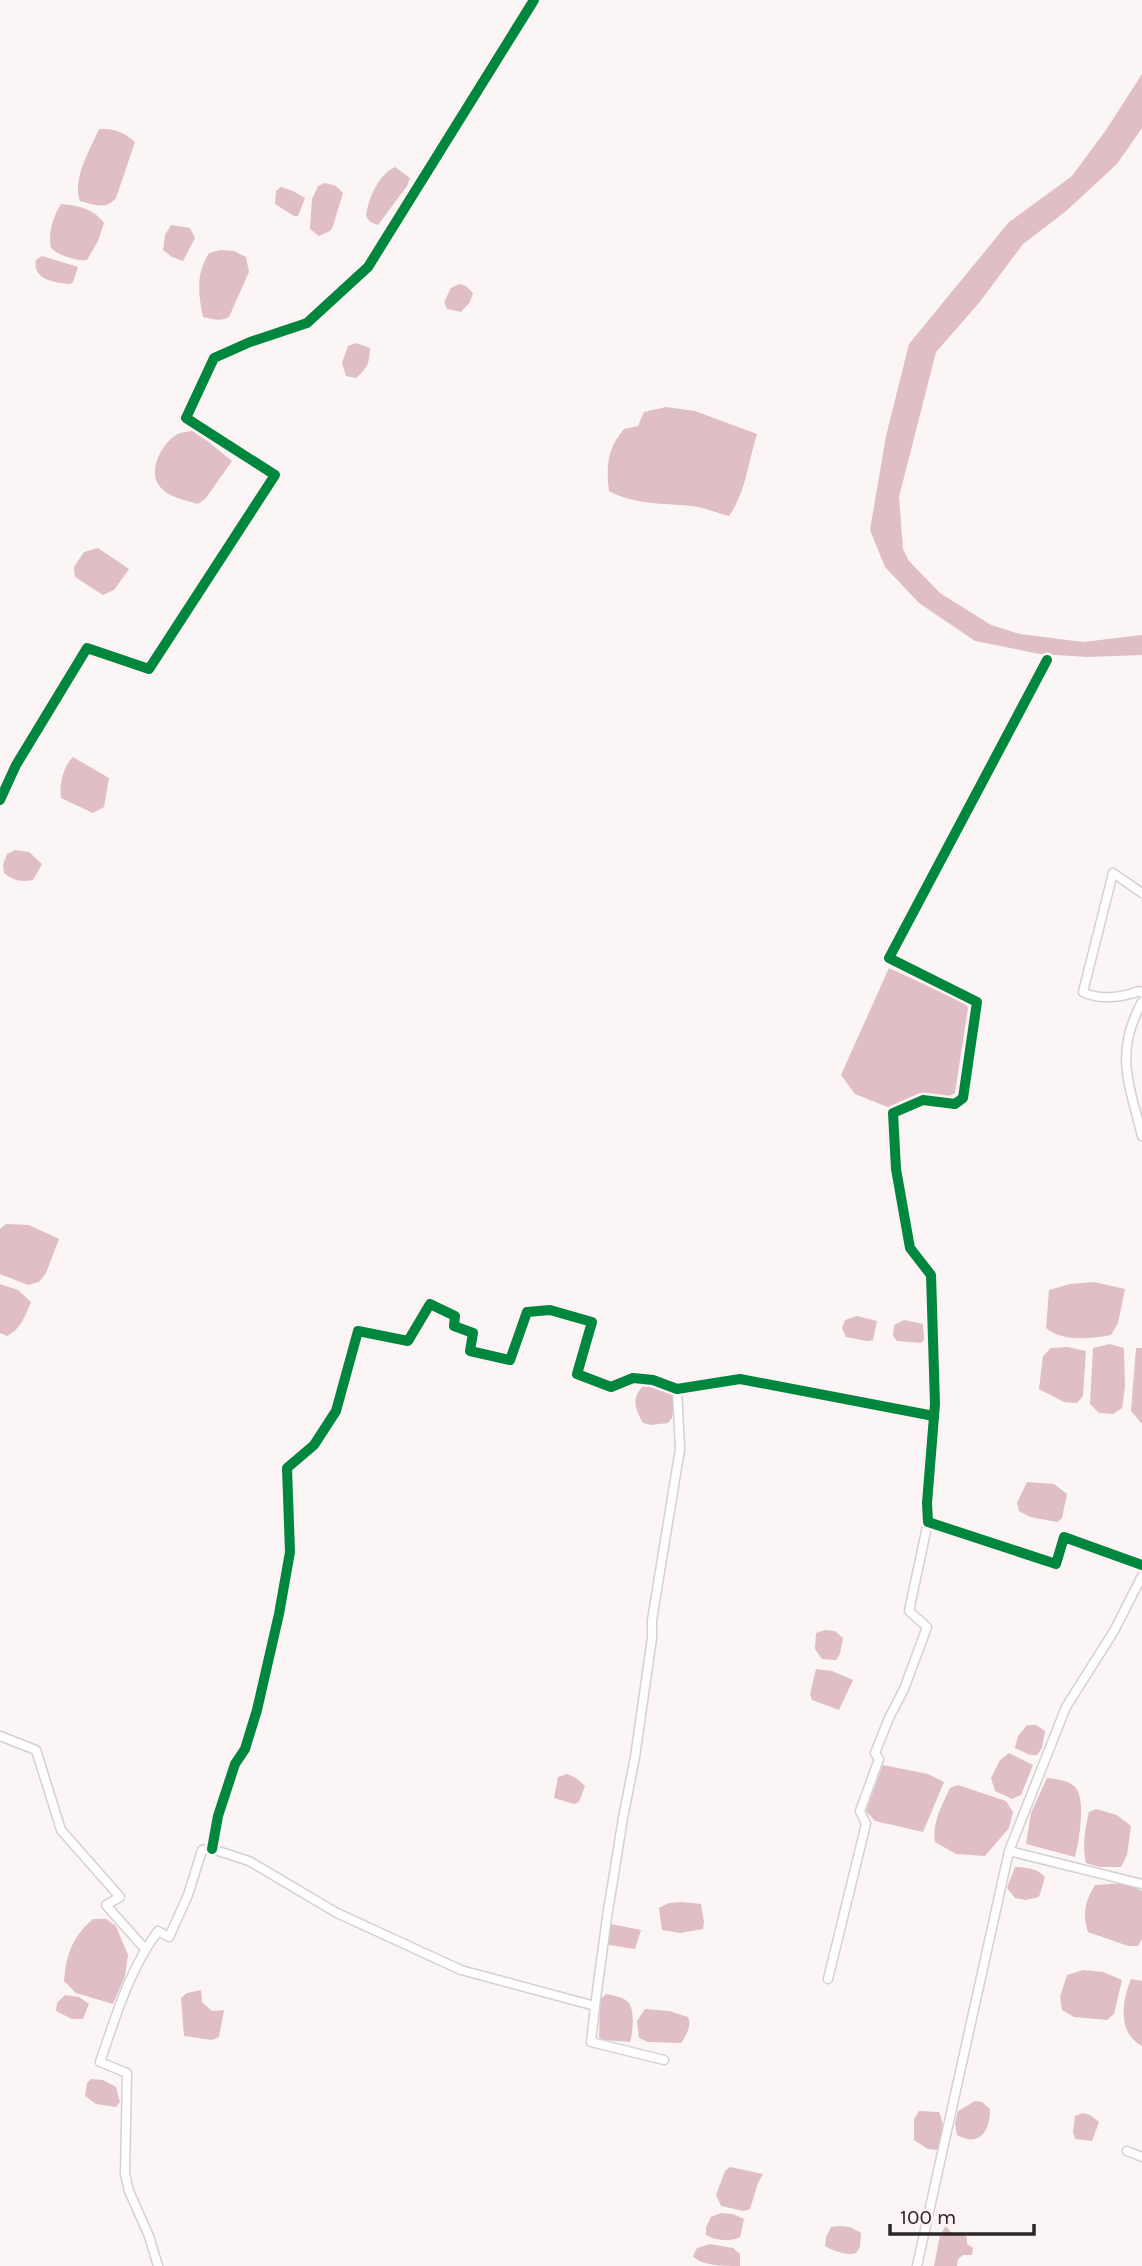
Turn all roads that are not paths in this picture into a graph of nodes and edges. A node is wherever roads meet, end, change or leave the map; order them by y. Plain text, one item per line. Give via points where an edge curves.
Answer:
1 (534, 0) edge
2 (1047, 660) dead end
3 (0, 800) edge
4 (1142, 893) edge
5 (1142, 993) edge
6 (1142, 1002) edge
7 (1142, 1136) edge
8 (677, 1390) junction
9 (934, 1416) junction
10 (928, 1521) junction
11 (1142, 1565) edge
12 (1142, 1576) edge
13 (0, 1736) edge
14 (212, 1849) junction
15 (1009, 1851) junction
16 (1142, 1884) edge
17 (145, 1949) junction
18 (828, 1979) dead end
19 (595, 2006) junction
20 (664, 2060) dead end
21 (1126, 2151) dead end
22 (1142, 2157) edge
23 (158, 2266) edge
24 (917, 2266) edge

1 - 3 street via 369,267 307,323 214,358 186,418 275,475 149,669 87,648 16,765
2 - 9 street via 889,958 977,1002 963,1098 955,1104 923,1100 894,1113 895,1169 910,1248 931,1275
4 - 5 street via 1113,873 1083,992 1093,997
6 - 7 street via 1130,1024 1125,1067
8 - 9 street via 740,1379
8 - 14 street via 633,1378 611,1387 577,1374 592,1322 550,1310 527,1312 510,1360 470,1351 473,1333 454,1326 455,1316 430,1304 408,1342 358,1331 336,1411 314,1445 287,1468 290,1552 279,1614 257,1710 218,1816
8 - 19 street via 680,1449
9 - 10 street
10 - 11 street via 1056,1564 1065,1537
10 - 18 street via 909,1611 927,1627 875,1753 879,1759 860,1811 866,1824
12 - 15 street via 1066,1707
13 - 17 street via 36,1750 61,1830 120,1897 106,1905
14 - 17 street via 202,1850 169,1937 158,1931
14 - 19 street via 249,1861 337,1913 461,1970
15 - 16 street
15 - 24 street
17 - 23 street via 126,1987 100,2062 127,2073 125,2174
19 - 20 street via 591,2042
21 - 22 street

